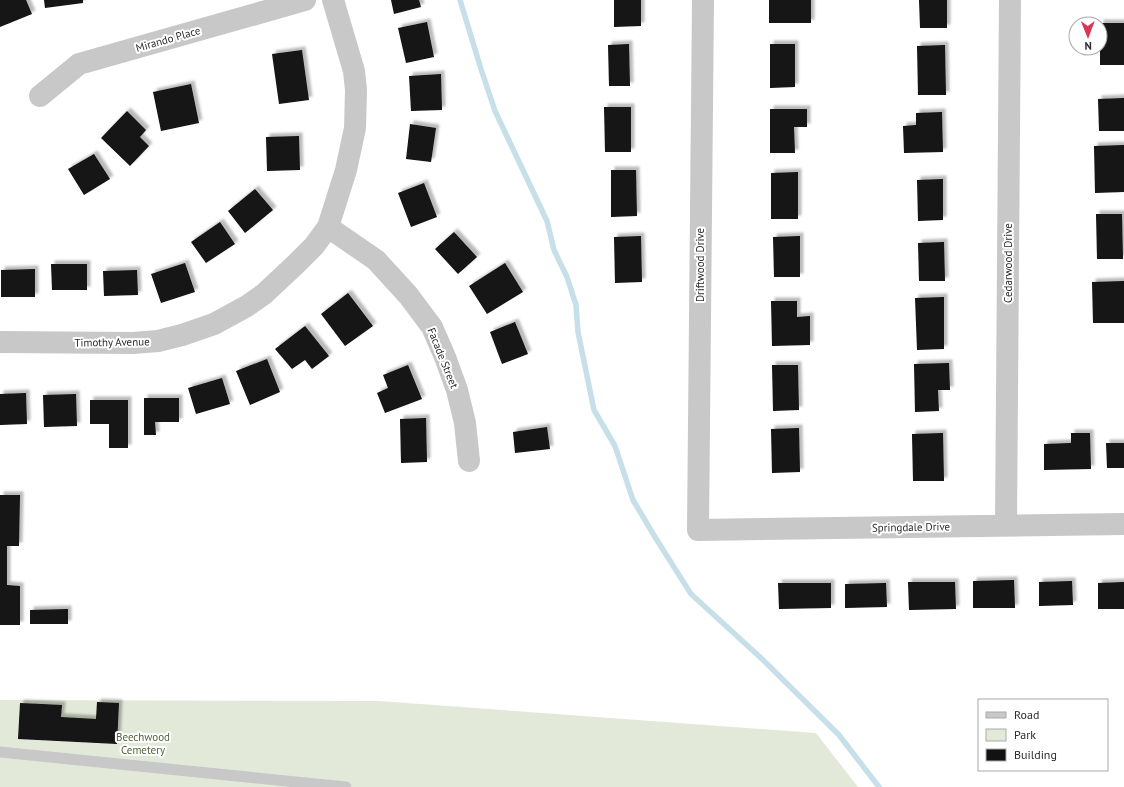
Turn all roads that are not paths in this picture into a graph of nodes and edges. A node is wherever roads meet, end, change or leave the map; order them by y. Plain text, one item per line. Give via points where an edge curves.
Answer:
1 (305, 0) edge
2 (333, 0) edge
3 (703, 0) edge
4 (1010, 0) edge
5 (40, 96) dead end
6 (328, 227) junction
7 (0, 342) edge
8 (469, 461) dead end
9 (1124, 524) edge
10 (1006, 525) junction
11 (698, 530) joint
12 (0, 752) edge
13 (247, 782) edge
14 (346, 787) edge

1 - 5 street, Mirando Place via 79,64
2 - 6 street via 354,71 356,110 346,170
3 - 11 street, Driftwood Drive
4 - 10 street, Cedarwood Drive
6 - 7 street, Timothy Avenue via 309,250 264,294 247,306 198,330 158,341 133,343
6 - 8 street, Facade Street via 376,260 408,295 432,327 457,390 465,423
9 - 10 street, Springdale Drive
10 - 11 street, Springdale Drive
12 - 13 lane
13 - 14 lane

